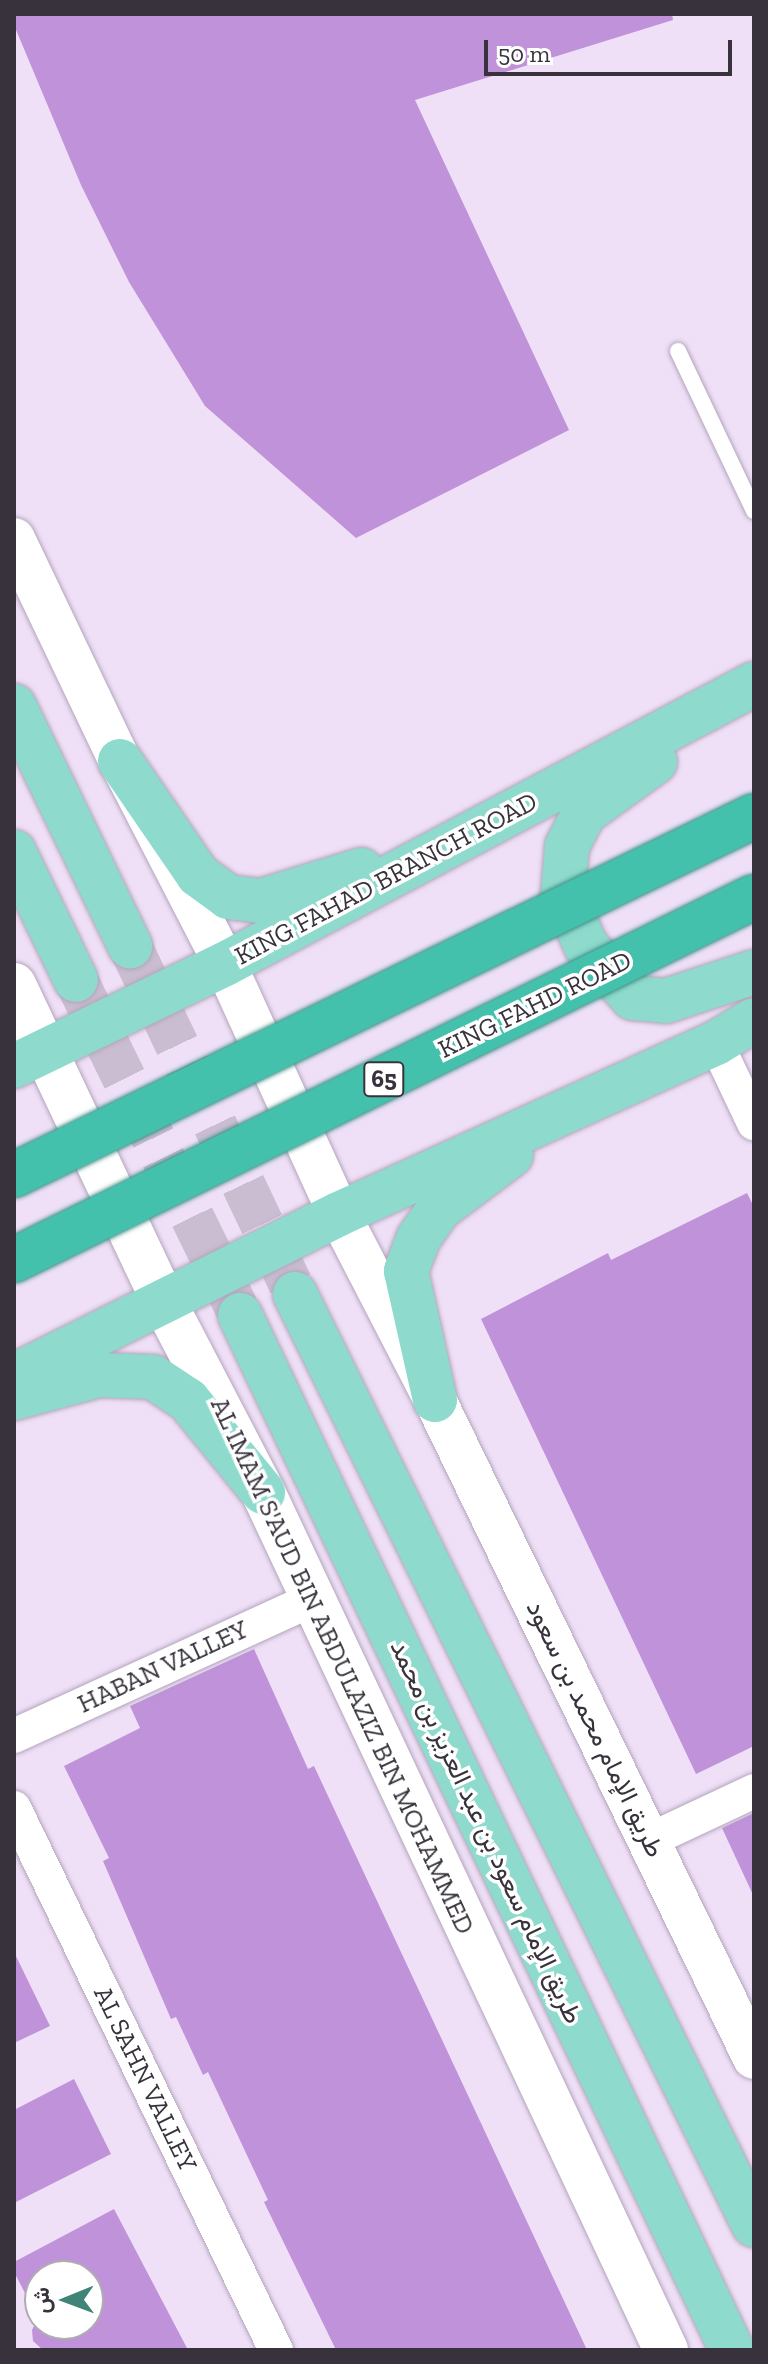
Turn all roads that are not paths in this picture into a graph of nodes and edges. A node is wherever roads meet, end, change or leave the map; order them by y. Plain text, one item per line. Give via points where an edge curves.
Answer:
1 (678, 351) dead end
2 (754, 511) edge
3 (14, 539) edge
4 (754, 684) edge
5 (754, 691) edge
6 (14, 706) edge
7 (120, 761) junction
8 (754, 816) edge
9 (466, 837) junction
10 (14, 852) edge
11 (754, 897) edge
12 (130, 946) tunnel mouth
13 (225, 964) junction
14 (754, 972) edge
15 (76, 980) tunnel mouth
16 (14, 985) edge
17 (754, 1020) edge
18 (716, 1043) junction
19 (30, 1058) edge
20 (576, 1105) junction
21 (754, 1123) edge
22 (14, 1175) edge
23 (339, 1214) junction
24 (14, 1260) edge
25 (295, 1294) tunnel mouth
26 (164, 1302) junction
27 (240, 1315) tunnel mouth
28 (14, 1376) edge
29 (14, 1398) edge
30 (435, 1400) junction
31 (263, 1492) junction
32 (313, 1599) junction
33 (14, 1736) edge
34 (754, 1791) edge
35 (14, 1808) edge
36 (650, 1840) junction
37 (754, 2058) edge
38 (754, 2225) edge
39 (276, 2350) edge
40 (666, 2350) edge
41 (732, 2350) edge

1 - 2 lane
3 - 7 street, طريق الإمام محمد بن سعود
4 - 9 main road, KING FAHAD BRANCH ROAD
5 - 14 main road via 584,813 567,846 563,894 586,946 633,998 666,1001
6 - 12 main road
7 - 9 main road via 198,875 228,897 261,901
7 - 13 street, طريق الإمام محمد بن سعود
8 - 22 highway, bridge
9 - 13 main road, KING FAHAD BRANCH ROAD
10 - 15 main road
11 - 24 highway, KING FAHD ROAD / 65, bridge
13 - 19 main road, KING FAHAD BRANCH ROAD
13 - 23 street, طريق الإمام محمد بن سعود
16 - 19 main road, AL IMAM S'AUD BIN ABDULAZIZ BIN MOHAMMED
17 - 18 main road
18 - 20 main road
18 - 21 street
19 - 26 main road, AL IMAM S'AUD BIN ABDULAZIZ BIN MOHAMMED
20 - 23 main road
20 - 30 main road via 439,1209 418,1239 406,1271
23 - 26 main road
23 - 30 street, طريق الإمام محمد بن سعود
25 - 38 main road
26 - 28 main road
26 - 31 main road, AL IMAM S'AUD BIN ABDULAZIZ BIN MOHAMMED
27 - 41 main road, طريق الإمام سعود بن عبد العزيز بن محمد
29 - 31 main road via 99,1375 153,1377 188,1400
30 - 36 street, طريق الإمام محمد بن سعود
31 - 32 main road, AL IMAM S'AUD BIN ABDULAZIZ BIN MOHAMMED
32 - 33 street, HABAN VALLEY
32 - 40 main road, AL IMAM S'AUD BIN ABDULAZIZ BIN MOHAMMED
34 - 36 street
35 - 39 street, AL SAHN VALLEY
36 - 37 street, طريق الإمام محمد بن سعود

